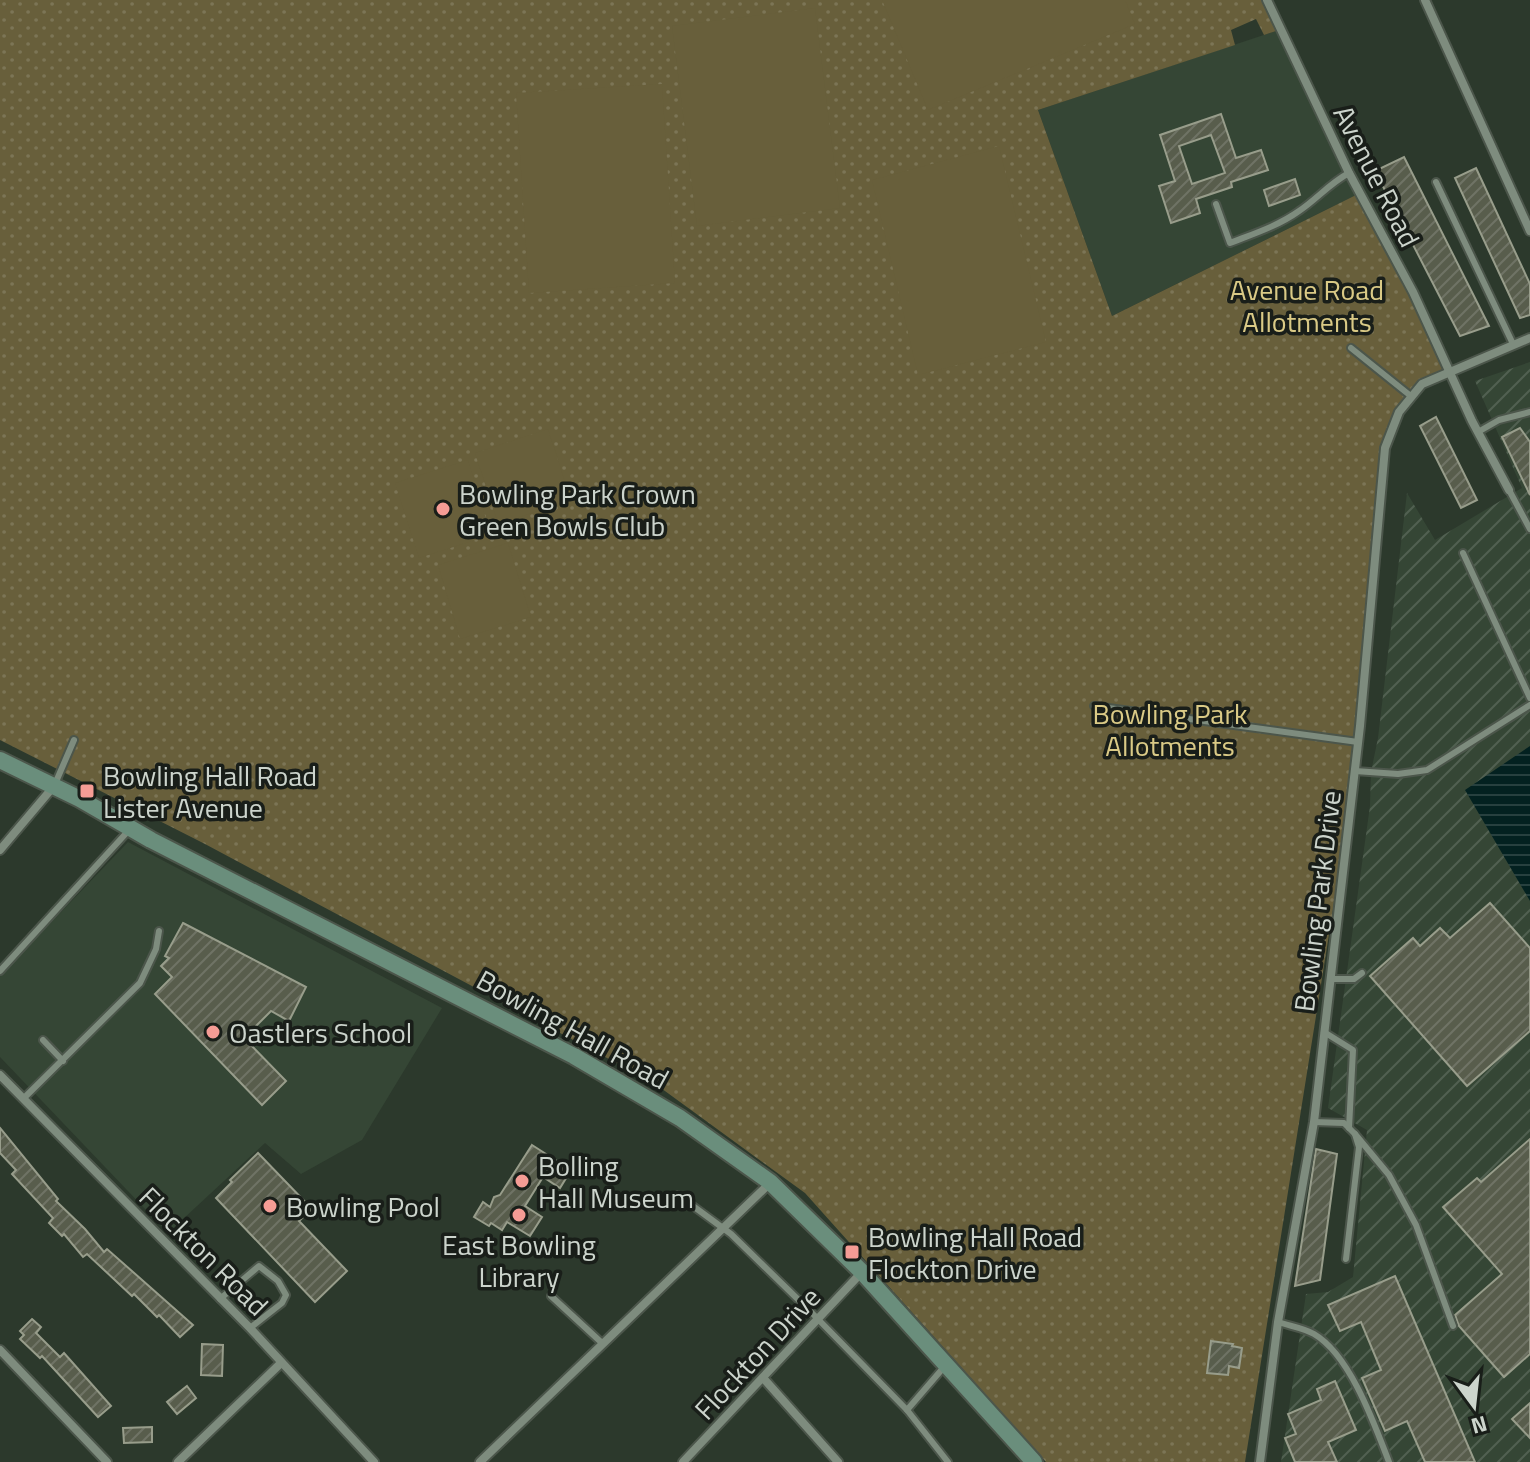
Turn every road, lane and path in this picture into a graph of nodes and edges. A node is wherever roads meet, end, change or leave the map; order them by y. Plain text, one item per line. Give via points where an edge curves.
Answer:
1 (1267, 0) edge
2 (1425, 0) edge
3 (1349, 173) junction
4 (1436, 182) dead end
5 (1216, 204) dead end
6 (1530, 231) edge
7 (1530, 338) edge
8 (1513, 344) junction
9 (1351, 348) dead end
10 (1450, 370) junction
11 (1412, 397) junction
12 (1530, 412) edge
13 (1478, 432) junction
14 (1509, 490) joint
15 (1530, 529) edge
16 (1463, 553) dead end
17 (1530, 698) edge
18 (1530, 705) edge
19 (1094, 706) dead end
20 (74, 740) dead end
21 (1358, 742) junction
22 (0, 760) edge
23 (1355, 771) junction
24 (54, 786) junction
25 (131, 829) junction
26 (0, 850) edge
27 (159, 931) dead end
28 (0, 971) edge
29 (1362, 973) dead end
30 (1331, 979) junction
31 (1324, 1032) junction
32 (43, 1040) dead end
33 (63, 1061) junction
34 (0, 1075) edge
35 (23, 1099) junction
36 (1314, 1122) junction
37 (1349, 1128) junction
38 (1355, 1134) junction
39 (770, 1182) junction
40 (678, 1195) dead end
41 (722, 1227) junction
42 (1346, 1259) dead end
43 (862, 1272) junction
44 (551, 1296) dead end
45 (220, 1299) junction
46 (819, 1321) junction
47 (1278, 1322) junction
48 (1453, 1326) dead end
49 (250, 1328) junction
50 (602, 1343) junction
51 (0, 1350) edge
52 (281, 1363) junction
53 (946, 1365) junction
54 (764, 1379) junction
55 (907, 1410) junction
56 (107, 1462) edge
57 (178, 1462) edge
58 (374, 1462) edge
59 (480, 1462) edge
60 (683, 1462) edge
61 (838, 1462) edge
62 (948, 1462) edge
63 (1034, 1462) edge
64 (1260, 1462) edge
65 (1389, 1462) edge

1 - 3 street, Avenue Road
2 - 6 street
3 - 5 lane via 1300,211 1230,243
3 - 10 street, Avenue Road
4 - 8 lane
7 - 8 street, Bowling Park Drive
8 - 10 street, Bowling Park Drive
9 - 11 lane
10 - 11 street, Bowling Park Drive via 1422,384
10 - 13 street, Avenue Road
11 - 21 street, Bowling Park Drive via 1399,412 1385,448
12 - 13 lane
13 - 14 street, Avenue Road
14 - 15 lane
16 - 17 lane
18 - 23 lane via 1427,770
19 - 21 lane
20 - 24 lane
21 - 23 street, Bowling Park Drive
22 - 24 street, Bowling Hall Road
23 - 30 street, Bowling Park Drive
24 - 25 street, Bowling Hall Road
24 - 26 street
25 - 28 lane
25 - 39 street, Bowling Hall Road via 574,1056 680,1118
27 - 33 lane via 140,983
29 - 30 lane via 1354,979
30 - 31 street, Bowling Park Drive
31 - 36 street, Bowling Park Drive
31 - 37 lane via 1353,1050
32 - 33 lane
33 - 35 lane
34 - 35 street, Flockton Road
35 - 45 street, Flockton Road
36 - 37 lane via 1344,1123
36 - 47 street, Bowling Park Drive
37 - 38 lane
38 - 42 lane via 1359,1147
38 - 48 lane via 1389,1175 1416,1225
39 - 41 street
39 - 43 street, Bowling Hall Road
40 - 41 lane
41 - 46 lane
41 - 50 street
43 - 46 street, Flockton Drive
43 - 53 street, Bowling Hall Road
44 - 50 lane
45 - 49 street, Flockton Road
45 - 49 lane via 259,1266 278,1281 286,1295 282,1303
46 - 54 street, Flockton Drive
46 - 55 lane
47 - 64 street, Bowling Park Drive
47 - 65 lane via 1312,1332 1335,1349
49 - 52 street, Flockton Road
50 - 59 street
51 - 56 street
52 - 57 street
52 - 58 street, Flockton Road
53 - 55 lane
53 - 63 street, Bowling Hall Road
54 - 60 street, Flockton Drive
54 - 61 street
55 - 62 lane

